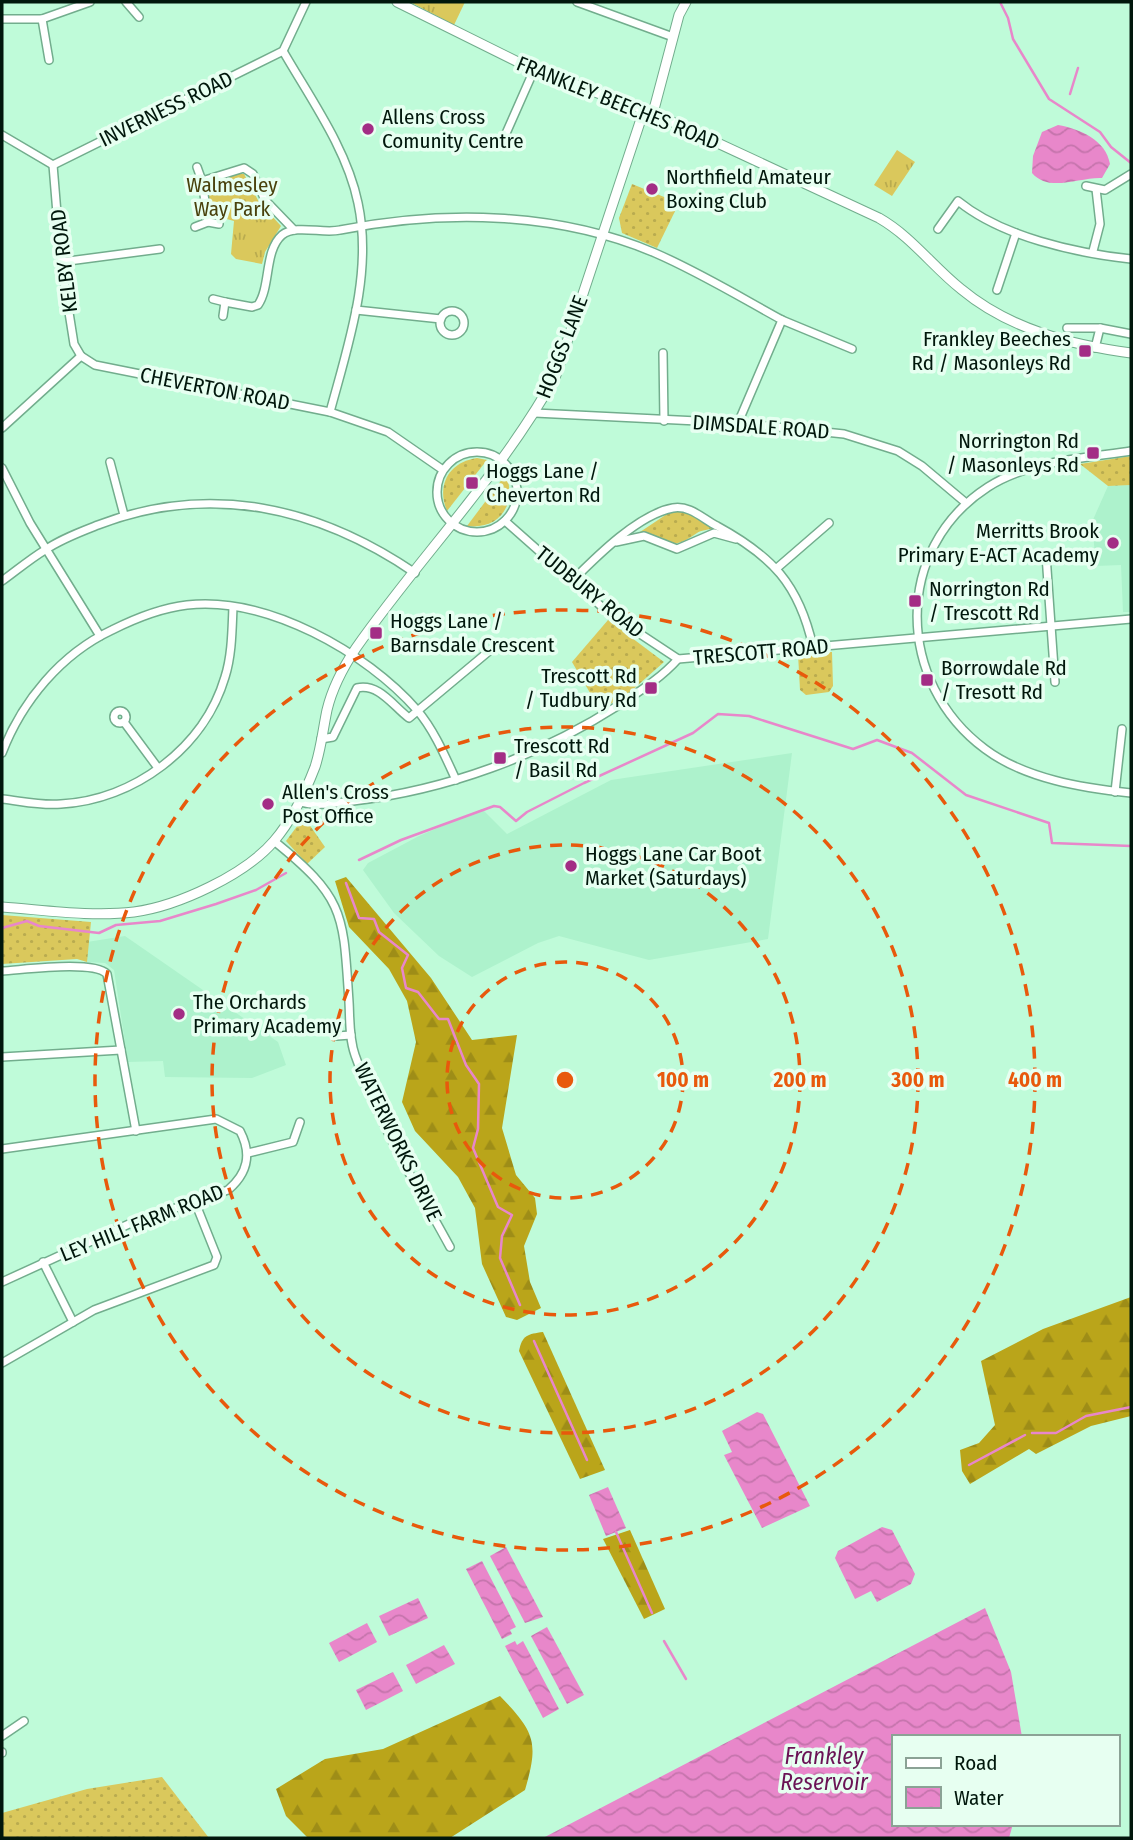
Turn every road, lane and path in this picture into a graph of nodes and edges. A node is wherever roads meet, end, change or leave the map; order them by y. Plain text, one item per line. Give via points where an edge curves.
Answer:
1 (90, 2) edge
2 (126, 2) edge
3 (306, 2) edge
4 (397, 2) edge
5 (578, 2) edge
6 (686, 2) edge
7 (139, 17) dead end
8 (2, 19) edge
9 (42, 19) junction
10 (673, 37) junction
11 (283, 51) junction
12 (49, 61) dead end
13 (534, 70) junction
14 (648, 111) junction
15 (2, 135) edge
16 (504, 138) dead end
17 (53, 165) junction
18 (197, 167) dead end
19 (1131, 174) edge
20 (202, 181) junction
21 (1086, 186) dead end
22 (1096, 189) junction
23 (208, 222) junction
24 (219, 224) dead end
25 (362, 226) junction
26 (195, 227) dead end
27 (938, 229) dead end
28 (294, 230) junction
29 (1016, 233) junction
30 (603, 235) junction
31 (160, 249) dead end
32 (1093, 251) junction
33 (1131, 259) edge
34 (61, 262) junction
35 (997, 290) dead end
36 (213, 299) dead end
37 (225, 302) junction
38 (356, 310) junction
39 (223, 316) dead end
40 (441, 319) dead end
41 (782, 320) junction
42 (1067, 328) dead end
43 (1100, 328) junction
44 (1131, 334) edge
45 (1095, 348) junction
46 (852, 349) dead end
47 (663, 353) dead end
48 (1131, 354) edge
49 (82, 356) junction
50 (330, 412) junction
51 (535, 413) junction
52 (664, 421) junction
53 (738, 423) junction
54 (2, 428) edge
55 (1131, 451) edge
56 (503, 461) junction
57 (110, 462) dead end
58 (2, 468) edge
59 (443, 470) junction
60 (966, 503) junction
61 (124, 515) junction
62 (505, 521) junction
63 (829, 523) dead end
64 (453, 524) junction
65 (742, 540) junction
66 (612, 543) junction
67 (46, 548) junction
68 (1046, 555) dead end
69 (777, 568) junction
70 (415, 573) junction
71 (573, 580) junction
72 (2, 582) edge
73 (233, 607) junction
74 (1131, 619) edge
75 (1051, 624) junction
76 (100, 636) junction
77 (916, 637) junction
78 (813, 647) junction
79 (488, 652) dead end
80 (351, 655) junction
81 (678, 659) junction
82 (1055, 682) dead end
83 (418, 712) junction
84 (124, 722) dead end
85 (1122, 729) dead end
86 (321, 739) junction
87 (2, 754) edge
88 (158, 768) junction
89 (456, 780) junction
90 (1115, 792) junction
91 (1131, 793) edge
92 (2, 799) edge
93 (300, 802) junction
94 (274, 841) junction
95 (2, 907) edge
96 (2, 971) edge
97 (351, 1035) junction
98 (337, 1036) dead end
99 (121, 1050) junction
100 (2, 1057) edge
101 (300, 1122) dead end
102 (136, 1131) junction
103 (2, 1149) edge
104 (248, 1153) junction
105 (195, 1202) junction
106 (450, 1247) dead end
107 (43, 1262) junction
108 (2, 1282) edge
109 (73, 1322) junction
110 (2, 1363) edge
111 (24, 1721) dead end
112 (2, 1736) edge

1 - 9 street
2 - 7 street
3 - 11 street
4 - 13 street, FRANKLEY BEECHES ROAD
5 - 10 street
6 - 10 street, HOGGS LANE
8 - 9 street
9 - 12 street
10 - 14 street, HOGGS LANE
11 - 17 street, INVERNESS ROAD
11 - 25 street via 350,175
13 - 14 street, FRANKLEY BEECHES ROAD
13 - 16 street
14 - 30 street, HOGGS LANE
14 - 45 street, FRANKLEY BEECHES ROAD via 887,222 987,308 1036,331
15 - 17 street
17 - 34 street, KELBY ROAD
18 - 20 street
19 - 22 street via 1105,190
20 - 23 street
20 - 28 street via 248,170 265,200
21 - 22 street
22 - 32 street via 1100,224
23 - 24 street
23 - 26 street
25 - 28 street via 328,233
25 - 30 street via 484,217
25 - 38 street
27 - 29 street via 958,201
28 - 37 street via 276,244 258,305
29 - 32 street
29 - 35 street
30 - 41 street via 653,253
30 - 51 street, HOGGS LANE via 556,375
31 - 34 street
32 - 33 street
34 - 49 street, KELBY ROAD via 74,344
36 - 37 street
37 - 39 street
38 - 40 street
38 - 50 street
41 - 46 street
41 - 53 street
42 - 43 street
43 - 44 street
43 - 45 street
45 - 48 street, FRANKLEY BEECHES ROAD
47 - 52 street
49 - 50 street, CHEVERTON ROAD via 96,365
49 - 54 street
50 - 59 street, CHEVERTON ROAD via 388,432
51 - 52 street, DIMSDALE ROAD
51 - 56 street, HOGGS LANE
52 - 53 street, DIMSDALE ROAD
53 - 60 street, DIMSDALE ROAD via 817,429 870,440 922,466
55 - 60 street via 1010,476
56 - 59 street via 471,452 458,456
56 - 62 street via 514,476 517,492
56 - 64 street, HOGGS LANE
57 - 61 street
58 - 67 street
59 - 64 street via 437,497
60 - 77 street via 940,536 921,579
61 - 67 street
61 - 70 street via 200,503 243,504 297,515 345,532
62 - 64 street via 483,531
62 - 71 street, TUDBURY ROAD
63 - 69 street
64 - 70 street, HOGGS LANE
65 - 66 street via 714,533 677,549 644,536
65 - 66 street via 689,509 674,508 658,513
65 - 69 street
66 - 71 street
67 - 72 street
67 - 76 street
68 - 75 street
69 - 78 street via 798,598
70 - 80 street, HOGGS LANE
71 - 81 street, TUDBURY ROAD via 610,614
73 - 76 street via 188,604 154,611
73 - 80 street via 297,624
73 - 88 street via 225,678 203,725 172,760
74 - 75 street, TRESCOTT ROAD
75 - 77 street, TRESCOTT ROAD
75 - 82 street
76 - 87 street via 61,665 28,701
77 - 78 street, TRESCOTT ROAD
77 - 90 street via 922,662 947,710 986,750 1062,782
78 - 81 street, TRESCOTT ROAD
79 - 83 street
80 - 83 street via 387,681
80 - 86 street, HOGGS LANE via 328,706
81 - 89 street, TRESCOTT ROAD via 657,680 602,715 525,756
83 - 86 street via 409,718 376,690 357,688 334,737
83 - 89 street
84 - 88 street
85 - 90 street
86 - 93 street, HOGGS LANE
88 - 92 street via 127,788 71,803
89 - 93 street, TRESCOTT ROAD via 379,798 311,805
90 - 91 street
93 - 94 street, HOGGS LANE
94 - 95 street, HOGGS LANE via 228,876 155,907 110,913
94 - 97 street, WATERWORKS DRIVE via 302,864 335,902 343,925
96 - 99 street via 103,970 109,979
97 - 98 street, WATERWORKS DRIVE
97 - 106 street, WATERWORKS DRIVE via 354,1053 382,1117
99 - 100 street
99 - 102 street
101 - 104 street via 293,1142
102 - 103 street
102 - 104 street via 216,1119 240,1131
104 - 105 street, LEY HILL FARM ROAD via 246,1167 234,1185
105 - 107 street, LEY HILL FARM ROAD via 129,1224
105 - 109 street via 217,1257 214,1265
107 - 108 street, LEY HILL FARM ROAD
107 - 109 street
109 - 110 street
111 - 112 street

